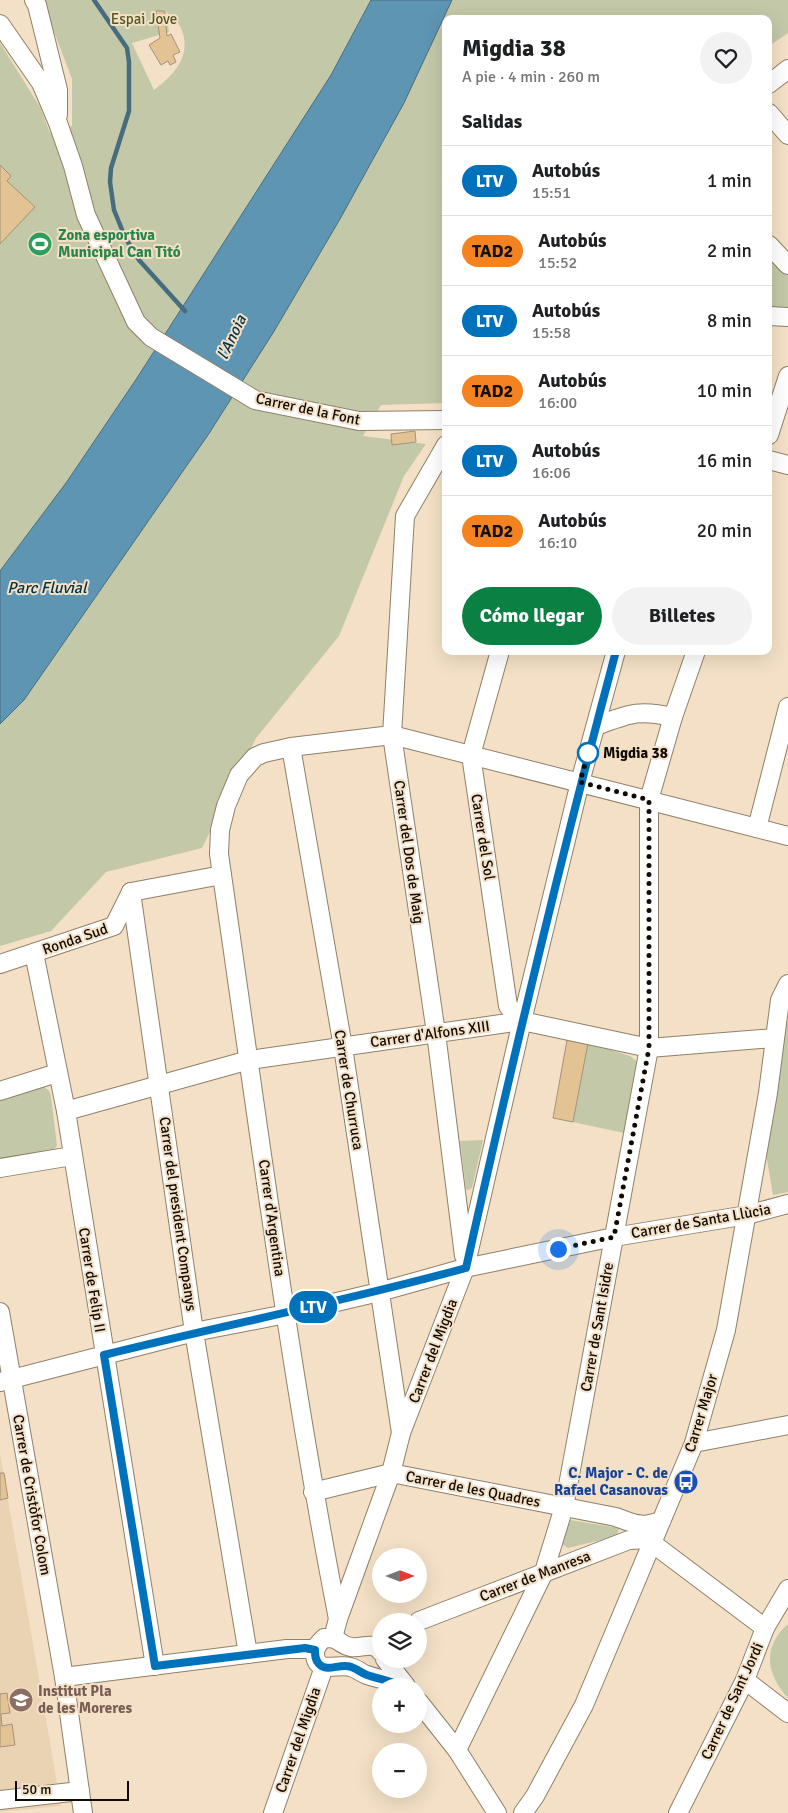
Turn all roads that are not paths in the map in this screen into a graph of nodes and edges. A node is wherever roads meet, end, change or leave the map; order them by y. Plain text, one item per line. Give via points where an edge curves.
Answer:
1 (34, 0) edge
2 (0, 24) edge
3 (788, 69) edge
4 (772, 82) edge
5 (772, 116) edge
6 (58, 123) junction
7 (788, 135) edge
8 (772, 316) edge
9 (788, 318) edge
10 (788, 376) edge
11 (442, 420) edge
12 (772, 427) edge
13 (442, 452) edge
14 (772, 461) edge
15 (788, 465) edge
16 (499, 655) edge
17 (615, 655) edge
18 (695, 655) edge
19 (788, 707) edge
20 (673, 717) junction
21 (596, 726) junction
22 (392, 735) junction
23 (291, 747) junction
24 (471, 756) junction
25 (580, 782) junction
26 (649, 800) junction
27 (757, 828) junction
28 (788, 836) edge
29 (222, 875) junction
30 (131, 892) junction
31 (34, 953) junction
32 (0, 964) edge
33 (788, 984) edge
34 (522, 1021) junction
35 (436, 1033) junction
36 (774, 1038) junction
37 (343, 1047) junction
38 (649, 1048) junction
39 (249, 1060) junction
40 (57, 1073) junction
41 (160, 1085) junction
42 (0, 1091) edge
43 (66, 1111) junction
44 (72, 1156) junction
45 (0, 1168) edge
46 (788, 1204) edge
47 (747, 1215) junction
48 (614, 1237) junction
49 (466, 1268) junction
50 (379, 1292) junction
51 (0, 1312) edge
52 (286, 1314) junction
53 (194, 1332) junction
54 (104, 1355) junction
55 (6, 1381) edge
56 (788, 1425) edge
57 (401, 1433) junction
58 (694, 1442) junction
59 (391, 1473) junction
60 (313, 1492) junction
61 (564, 1507) junction
62 (616, 1517) junction
63 (661, 1521) junction
64 (629, 1540) junction
65 (652, 1541) junction
66 (544, 1572) junction
67 (788, 1589) edge
68 (427, 1619) edge
69 (338, 1620) junction
70 (765, 1628) junction
71 (333, 1638) junction
72 (372, 1646) edge
73 (315, 1650) junction
74 (248, 1654) junction
75 (155, 1666) junction
76 (324, 1667) junction
77 (382, 1668) edge
78 (391, 1668) edge
79 (369, 1676) junction
80 (64, 1677) junction
81 (377, 1678) edge
82 (399, 1678) edge
83 (745, 1680) junction
84 (427, 1712) edge
85 (788, 1712) edge
86 (457, 1750) junction
87 (80, 1791) junction
88 (0, 1800) edge
89 (83, 1813) edge
90 (273, 1813) edge
91 (497, 1813) edge
92 (522, 1813) edge
93 (678, 1813) edge

1 - 6 street, Carrer de la Font via 38,5 58,90
2 - 6 street, Carrer de la Font via 41,83
3 - 4 street
5 - 7 street
6 - 11 street, Carrer de la Font via 86,215 136,322 151,337 253,399 359,421
8 - 9 street
10 - 12 street
13 - 22 street, Carrer del Dos de Maig via 406,516
14 - 15 street
16 - 24 street, Carrer del Sol
17 - 21 street, Carrer del Migdia
18 - 20 street, Carrer de Sant Isidre
19 - 27 street
20 - 21 street via 641,712
20 - 26 street, Carrer de Sant Isidre
21 - 25 street, Carrer del Migdia
22 - 23 street, Carrer d'Argentina
22 - 24 street
22 - 35 street, Carrer del Dos de Maig
23 - 29 street, Carrer d'Argentina via 255,757 229,795 222,818
23 - 37 street, Carrer de Churruca
24 - 25 street
24 - 34 street, Carrer del Sol via 508,1006
25 - 26 street
25 - 34 street, Carrer del Migdia
26 - 27 street
26 - 38 street, Carrer de Sant Isidre
27 - 28 street
29 - 30 street
29 - 39 street, Carrer d'Argentina
30 - 31 street, Ronda Sud via 114,926
30 - 41 street, Carrer del president Companys
31 - 32 street, Ronda Sud
31 - 40 street, Carrer de Felip II
33 - 36 street, Carrer Major via 780,1000
34 - 35 street, Carrer d'Alfons XIII
34 - 38 street, Carrer d'Alfons XIII
34 - 49 street, Carrer del Migdia
35 - 37 street, Carrer d'Alfons XIII
35 - 49 street, Carrer del Dos de Maig
36 - 38 street, Carrer d'Alfons XIII
36 - 47 street, Carrer Major
37 - 39 street, Carrer d'Alfons XIII
37 - 50 street, Carrer de Churruca
38 - 48 street, Carrer de Sant Isidre
39 - 41 street, Carrer d'Alfons XIII
39 - 52 street, Carrer d'Argentina
40 - 42 street
40 - 43 street, Carrer de Felip II
41 - 43 street, Carrer d'Alfons XIII
41 - 53 street, Carrer del president Companys
43 - 44 street, Carrer de Felip II
44 - 45 street
44 - 54 street, Carrer de Felip II
46 - 47 street, Carrer de Santa Llùcia
47 - 48 street, Carrer de Santa Llùcia
47 - 58 street, Carrer Major via 726,1330
48 - 49 street, Carrer de Santa Llùcia
48 - 61 street, Carrer de Sant Isidre
49 - 50 street, Carrer de Santa Llùcia
49 - 57 street, Carrer del Migdia
50 - 52 street, Carrer de Santa Llùcia
50 - 57 street, Carrer de Churruca
51 - 55 street, Carrer de Cristòfor Colom
52 - 53 street, Carrer de Santa Llùcia
52 - 60 street, Carrer d'Argentina
53 - 54 street, Carrer de Santa Llùcia
53 - 74 street, Carrer del president Companys
54 - 55 street, Carrer de Santa Llùcia
54 - 75 street, Carrer de Felip II
55 - 80 street, Carrer de Cristòfor Colom
56 - 58 street
57 - 59 street, Carrer del Migdia
58 - 63 street, Carrer Major
59 - 60 street, Carrer de les Quadres
59 - 61 street, Carrer de les Quadres
59 - 69 street, Carrer del Migdia
60 - 69 street, Carrer d'Argentina
61 - 62 street, Carrer de les Quadres
61 - 66 street, Carrer de Sant Isidre
62 - 63 street, Carrer de les Quadres via 648,1526
62 - 64 street via 628,1529
63 - 65 street, Carrer Major
64 - 65 street, Carrer de Manresa
64 - 66 street, Carrer de Manresa
65 - 70 street
65 - 92 street, Carrer Major via 584,1705 535,1796
66 - 68 street, Carrer de Manresa
66 - 86 street, Carrer de Sant Isidre
67 - 70 street, Carrer de Sant Jordi
69 - 71 street, Carrer del Migdia
70 - 83 street, Carrer de Sant Jordi
71 - 72 street via 353,1648
71 - 73 street via 324,1638
73 - 74 street via 287,1649
73 - 76 street via 315,1658
74 - 75 street
75 - 80 street
76 - 79 street via 346,1666
76 - 90 street, Carrer del Migdia
77 - 79 street
78 - 82 street
79 - 81 street
80 - 87 street, Carrer de Cristòfor Colom
83 - 85 street
83 - 93 street, Carrer de Sant Jordi
84 - 86 street
86 - 91 street
87 - 88 street
87 - 89 street, Carrer de Cristòfor Colom

